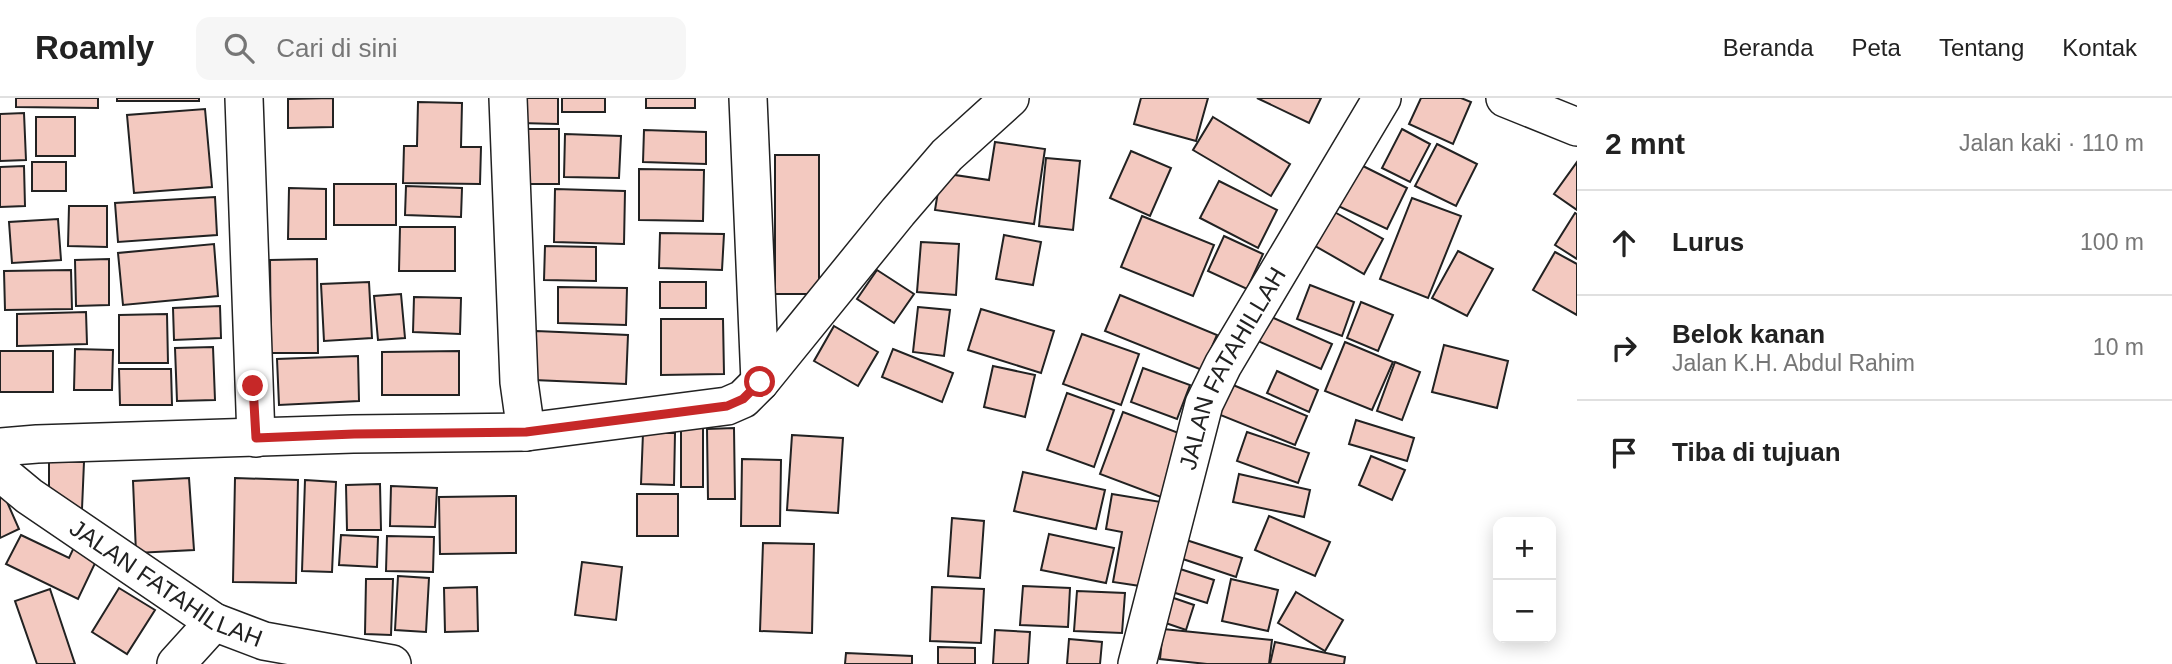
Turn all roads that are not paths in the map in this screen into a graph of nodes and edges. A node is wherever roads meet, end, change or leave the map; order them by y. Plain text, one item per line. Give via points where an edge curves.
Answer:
1 (244, 98) edge
2 (508, 98) edge
3 (748, 98) edge
4 (1010, 98) edge
5 (1382, 98) edge
6 (1505, 98) edge
7 (1577, 127) edge
8 (760, 382) junction
9 (526, 432) junction
10 (256, 438) junction
11 (0, 447) edge
12 (0, 472) edge
13 (214, 622) junction
14 (176, 664) edge
15 (392, 664) edge
16 (1137, 664) edge

1 - 10 street
2 - 9 street via 519,382
3 - 8 street
4 - 8 street via 939,165
5 - 16 street, JALAN FATAHILLAH via 1204,404
6 - 7 street
8 - 9 street via 743,399 727,406
9 - 10 street
10 - 11 street
12 - 13 street, JALAN FATAHILLAH
13 - 14 street
13 - 15 street, JALAN FATAHILLAH via 264,640

